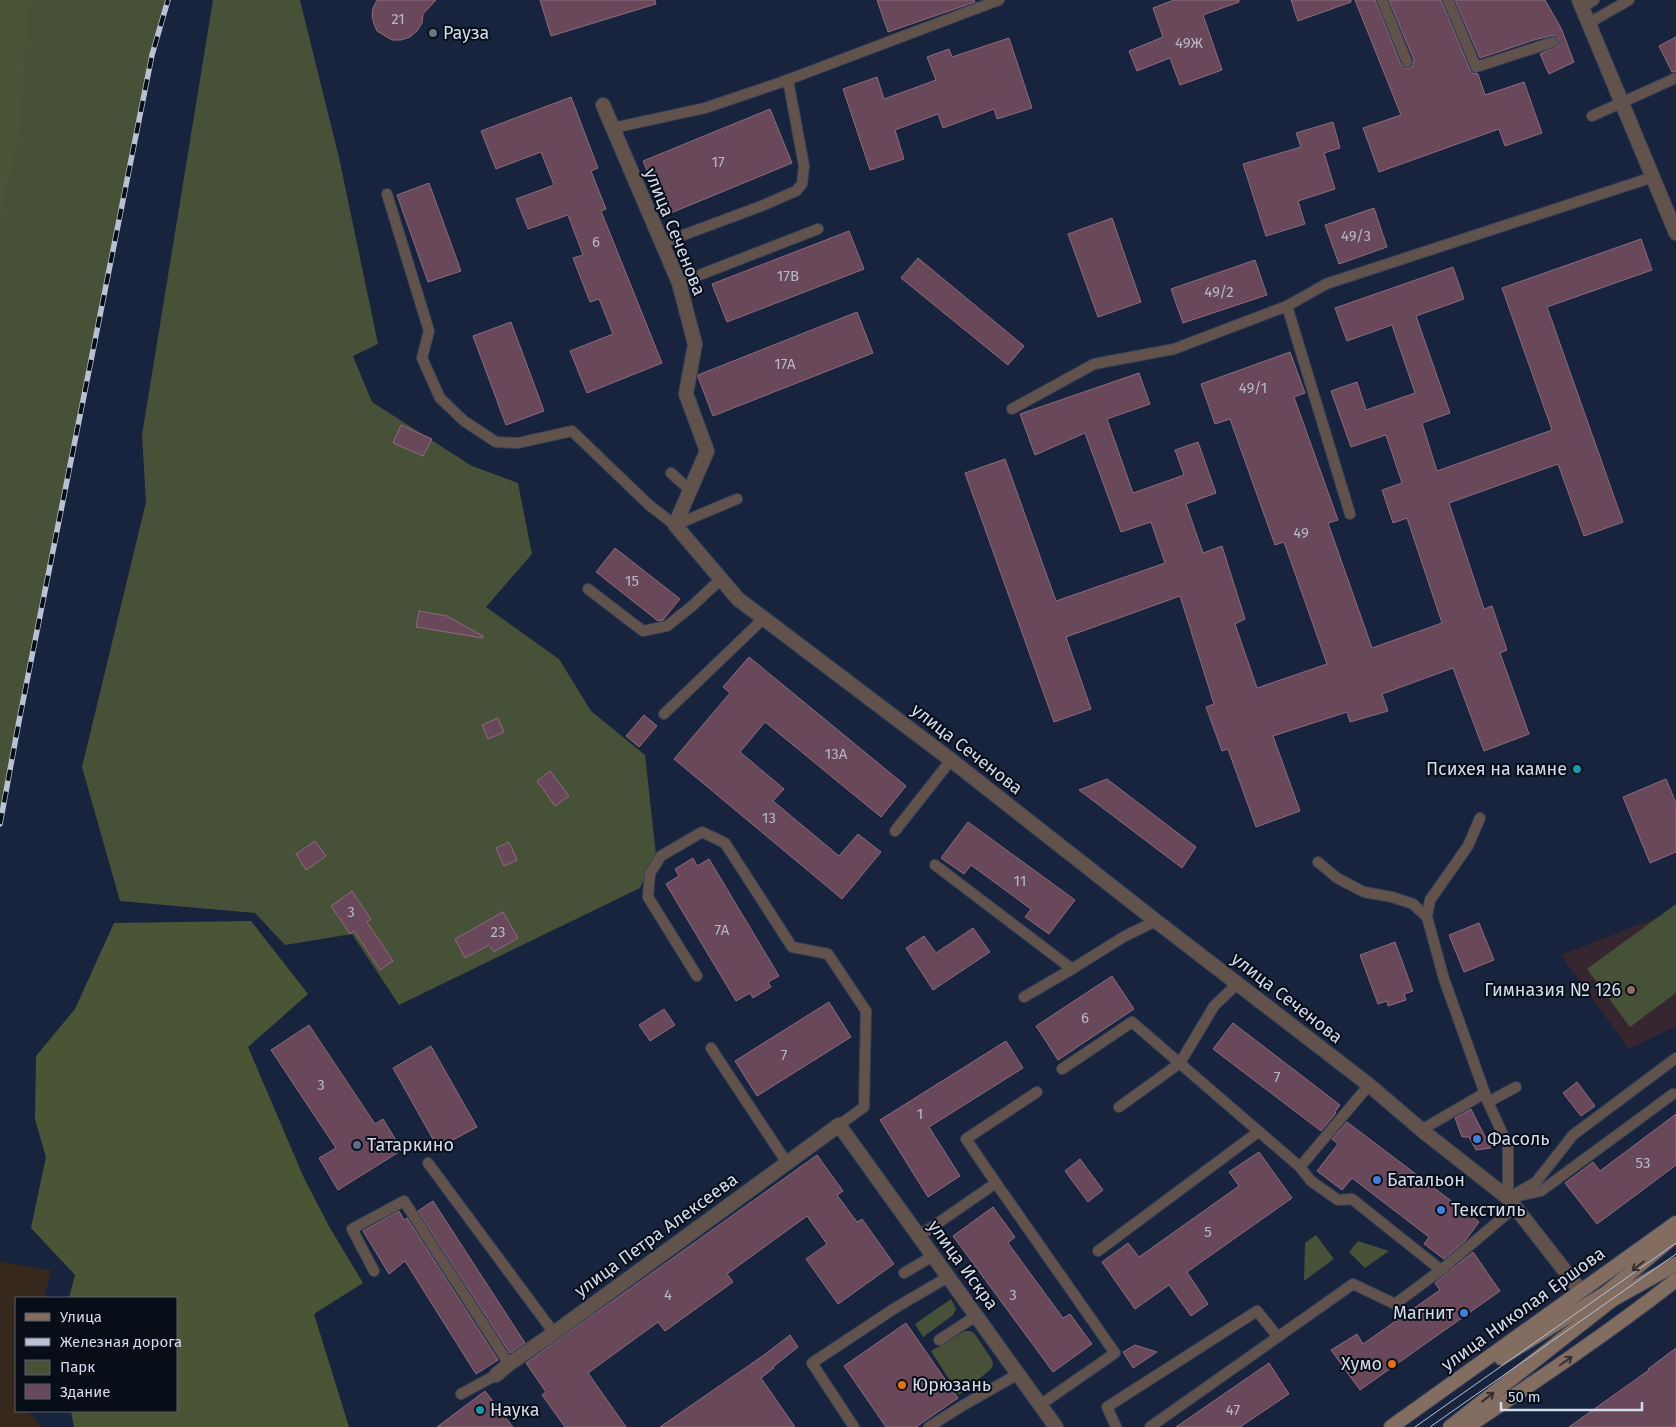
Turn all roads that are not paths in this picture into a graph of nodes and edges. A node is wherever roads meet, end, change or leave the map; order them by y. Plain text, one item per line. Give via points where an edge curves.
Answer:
1 (999, 0) edge
2 (1382, 0) edge
3 (1448, 0) edge
4 (1629, 0) edge
5 (1585, 2) edge
6 (1589, 23) junction
7 (1553, 42) dead end
8 (1408, 62) dead end
9 (1676, 78) edge
10 (788, 80) junction
11 (1622, 103) junction
12 (603, 105) dead end
13 (1592, 116) dead end
14 (612, 128) junction
15 (1653, 177) junction
16 (387, 194) dead end
17 (818, 229) dead end
18 (1676, 233) edge
19 (662, 244) junction
20 (678, 283) junction
21 (1287, 306) junction
22 (1012, 409) dead end
23 (671, 473) dead end
24 (690, 490) junction
25 (737, 499) dead end
26 (1350, 514) dead end
27 (674, 525) junction
28 (721, 578) junction
29 (588, 590) dead end
30 (764, 618) junction
31 (664, 714) dead end
32 (951, 760) junction
33 (1480, 818) dead end
34 (895, 831) dead end
35 (1318, 862) dead end
36 (935, 865) dead end
37 (1427, 916) junction
38 (1156, 921) junction
39 (1072, 969) junction
40 (697, 976) dead end
41 (1238, 983) junction
42 (1024, 997) dead end
43 (711, 1048) dead end
44 (1676, 1058) edge
45 (1180, 1063) junction
46 (1062, 1069) dead end
47 (1369, 1084) junction
48 (1516, 1087) dead end
49 (1037, 1092) dead end
50 (1673, 1094) dead end
51 (1486, 1097) junction
52 (1119, 1106) dead end
53 (839, 1125) junction
54 (1258, 1132) junction
55 (1424, 1132) junction
56 (428, 1163) dead end
57 (787, 1163) junction
58 (1300, 1167) junction
59 (996, 1182) junction
60 (1511, 1202) junction
61 (1676, 1222) edge
62 (1676, 1235) edge
63 (919, 1236) junction
64 (1098, 1251) dead end
65 (933, 1256) junction
66 (1676, 1264) edge
67 (1441, 1270) junction
68 (374, 1271) dead end
69 (904, 1273) dead end
70 (948, 1277) junction
71 (1676, 1280) edge
72 (1580, 1290) junction
73 (976, 1316) junction
74 (554, 1333) junction
75 (1278, 1337) junction
76 (939, 1340) dead end
77 (508, 1364) junction
78 (1018, 1374) junction
79 (496, 1375) joint
80 (461, 1394) dead end
81 (1040, 1405) junction
82 (1396, 1424) edge
83 (854, 1427) edge
84 (929, 1427) edge
85 (1056, 1427) edge
86 (1116, 1427) edge
87 (1150, 1427) edge
88 (1450, 1427) edge
89 (1467, 1427) edge

1 - 10 lane
2 - 8 lane
3 - 7 lane via 1476,67
4 - 6 lane
5 - 6 street
6 - 11 street
9 - 11 lane
10 - 14 lane via 705,108
10 - 19 lane via 804,166 802,184 796,191
11 - 13 lane
11 - 15 street
12 - 14 street, улица Сеченова
14 - 19 street, улица Сеченова
15 - 18 street
15 - 21 lane via 1326,284
16 - 27 lane via 429,331 422,358 440,398 464,422 496,442 518,443 572,431
17 - 20 lane
19 - 20 street, улица Сеченова
20 - 24 street, улица Сеченова via 695,344 686,394 707,451
21 - 22 lane via 1174,349 1094,364
21 - 26 lane
23 - 24 lane
24 - 27 street, улица Сеченова
25 - 27 lane
27 - 28 street, улица Сеченова
28 - 29 lane via 667,626 643,631
28 - 30 street, улица Сеченова via 738,598
30 - 31 lane
30 - 32 street, улица Сеченова
32 - 34 lane
32 - 38 street, улица Сеченова
33 - 37 lane via 1468,846 1430,900
35 - 37 lane via 1336,878 1364,892 1392,896 1413,904
36 - 39 lane
37 - 51 lane via 1444,979
38 - 39 lane
38 - 41 street, улица Сеченова
39 - 42 lane
40 - 53 lane via 648,898 650,873 661,856 702,832 725,843 792,947 828,954 866,1011 864,1107
41 - 45 lane via 1214,1006
41 - 47 street, улица Сеченова
43 - 57 lane
44 - 60 lane via 1573,1135 1536,1182
45 - 46 lane via 1132,1022
45 - 52 lane
45 - 54 lane
47 - 55 street, улица Сеченова
47 - 58 lane
48 - 51 lane
49 - 59 lane via 966,1139
50 - 60 lane via 1541,1190
51 - 55 lane via 1428,1126
51 - 60 lane via 1508,1146
53 - 57 street, улица Петра Алексеева
53 - 63 street, улица Искра
54 - 58 lane
54 - 64 lane
55 - 60 street, улица Сеченова
56 - 74 lane
57 - 74 street, улица Петра Алексеева
58 - 67 lane via 1311,1181 1338,1200 1352,1199
59 - 63 lane
59 - 81 lane via 1115,1353
60 - 67 lane
60 - 72 street, улица Сеченова
61 - 72 main road, улица Николая Ершова
62 -> 82 main road via 1606,1292
63 - 65 street, улица Искра
65 - 69 lane
65 - 70 street, улица Искра
88 -> 66 main road via 1612,1300
67 - 75 lane via 1395,1304 1353,1284
68 - 77 lane via 352,1230 404,1201
70 - 73 street, улица Искра
70 - 83 lane via 812,1363
89 -> 71 main road via 1541,1379
72 - 82 main road, улица Николая Ершова
73 - 76 lane
73 - 78 street, улица Искра
74 - 77 street, улица Петра Алексеева
75 - 86 lane via 1257,1311 1108,1407
75 - 87 lane
77 - 79 street, улица Петра Алексеева
78 - 81 street, улица Искра
78 - 84 lane
79 - 80 lane
81 - 85 street, улица Искра

